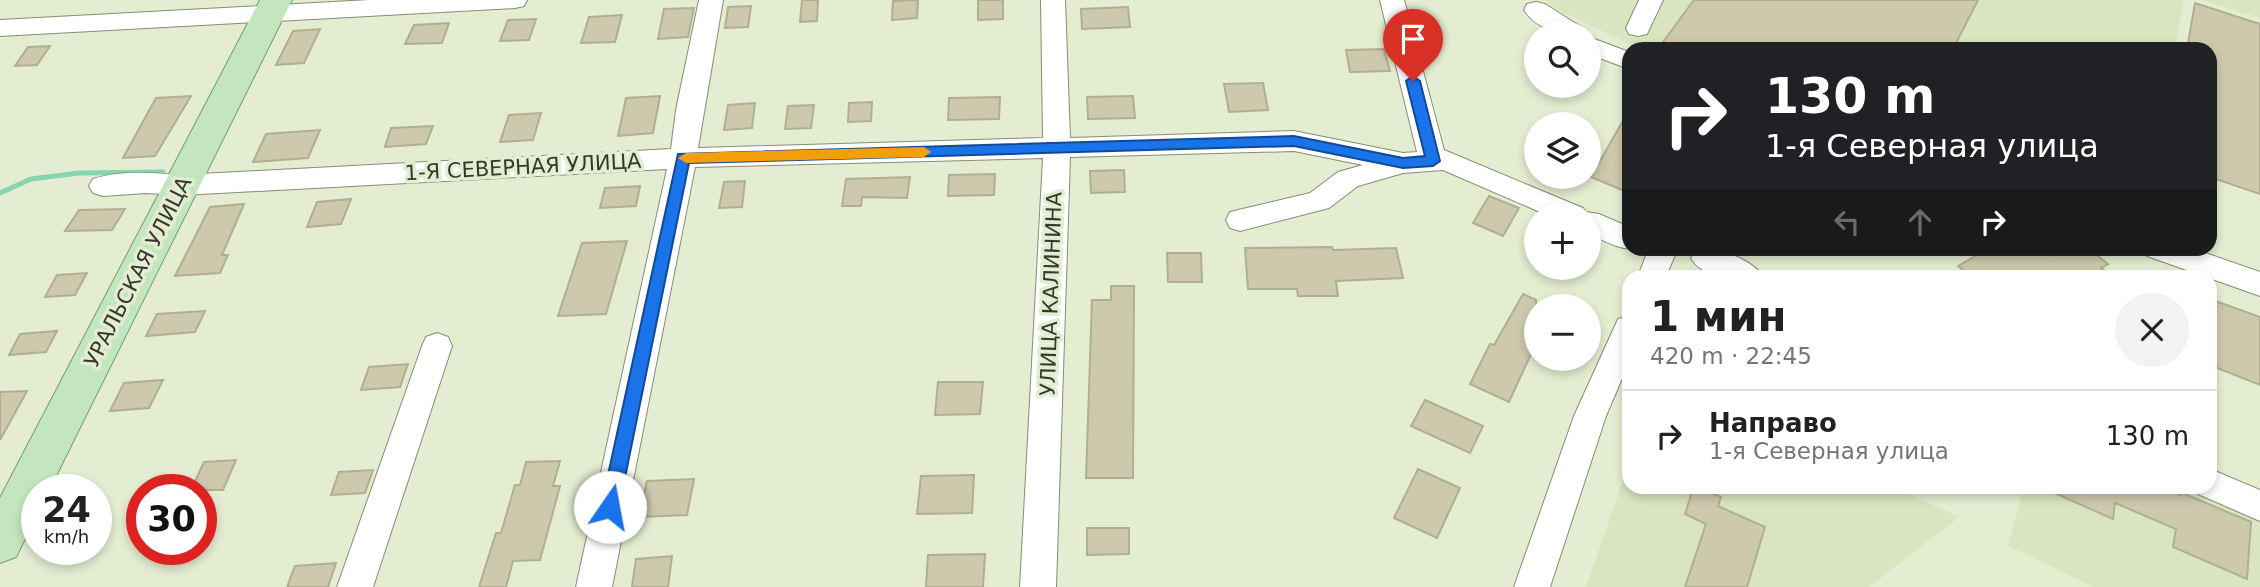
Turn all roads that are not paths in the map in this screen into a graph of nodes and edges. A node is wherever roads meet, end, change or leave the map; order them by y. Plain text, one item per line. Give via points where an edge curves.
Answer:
1 (514, 0) edge
2 (711, 0) edge
3 (1053, 0) edge
4 (1392, 0) edge
5 (1651, 0) edge
6 (273, 6) edge
7 (1536, 10) dead end
8 (1553, 21) edge
9 (0, 28) edge
10 (1638, 28) dead end
11 (1601, 49) edge
12 (1622, 58) edge
13 (1056, 148) junction
14 (683, 158) junction
15 (1433, 161) junction
16 (1403, 163) junction
17 (182, 185) junction
18 (103, 186) dead end
19 (1545, 203) edge
20 (1240, 220) dead end
21 (1601, 227) edge
22 (1622, 236) edge
23 (2179, 256) edge
24 (1706, 258) dead end
25 (1733, 270) edge
26 (2260, 285) edge
27 (1622, 344) edge
28 (437, 346) dead end
29 (2217, 487) edge
30 (2260, 506) edge
31 (0, 543) edge
32 (355, 587) edge
33 (594, 587) edge
34 (1038, 587) edge
35 (1532, 587) edge

1 - 6 street
2 - 14 street
3 - 13 street, УЛИЦА КАЛИНИНА
4 - 15 street
5 - 10 street
6 - 9 street
6 - 17 main road, УРАЛЬСКАЯ УЛИЦА
7 - 8 street
11 - 12 street
13 - 14 street, 1-Я СЕВЕРНАЯ УЛИЦА
13 - 16 street, 1-Я СЕВЕРНАЯ УЛИЦА via 1294,141
13 - 34 street, УЛИЦА КАЛИНИНА
14 - 17 street, 1-Я СЕВЕРНАЯ УЛИЦА
14 - 33 street
15 - 16 street, 1-Я СЕВЕРНАЯ УЛИЦА
15 - 19 street, 1-Я СЕВЕРНАЯ УЛИЦА via 1446,160
16 - 20 street, 1-Я СЕВЕРНАЯ УЛИЦА via 1348,179 1319,201
17 - 18 street, 1-Я СЕВЕРНАЯ УЛИЦА
17 - 31 main road, УРАЛЬСКАЯ УЛИЦА
21 - 22 street
23 - 26 street
24 - 25 street
27 - 35 street via 1590,416
28 - 32 street
29 - 30 street

